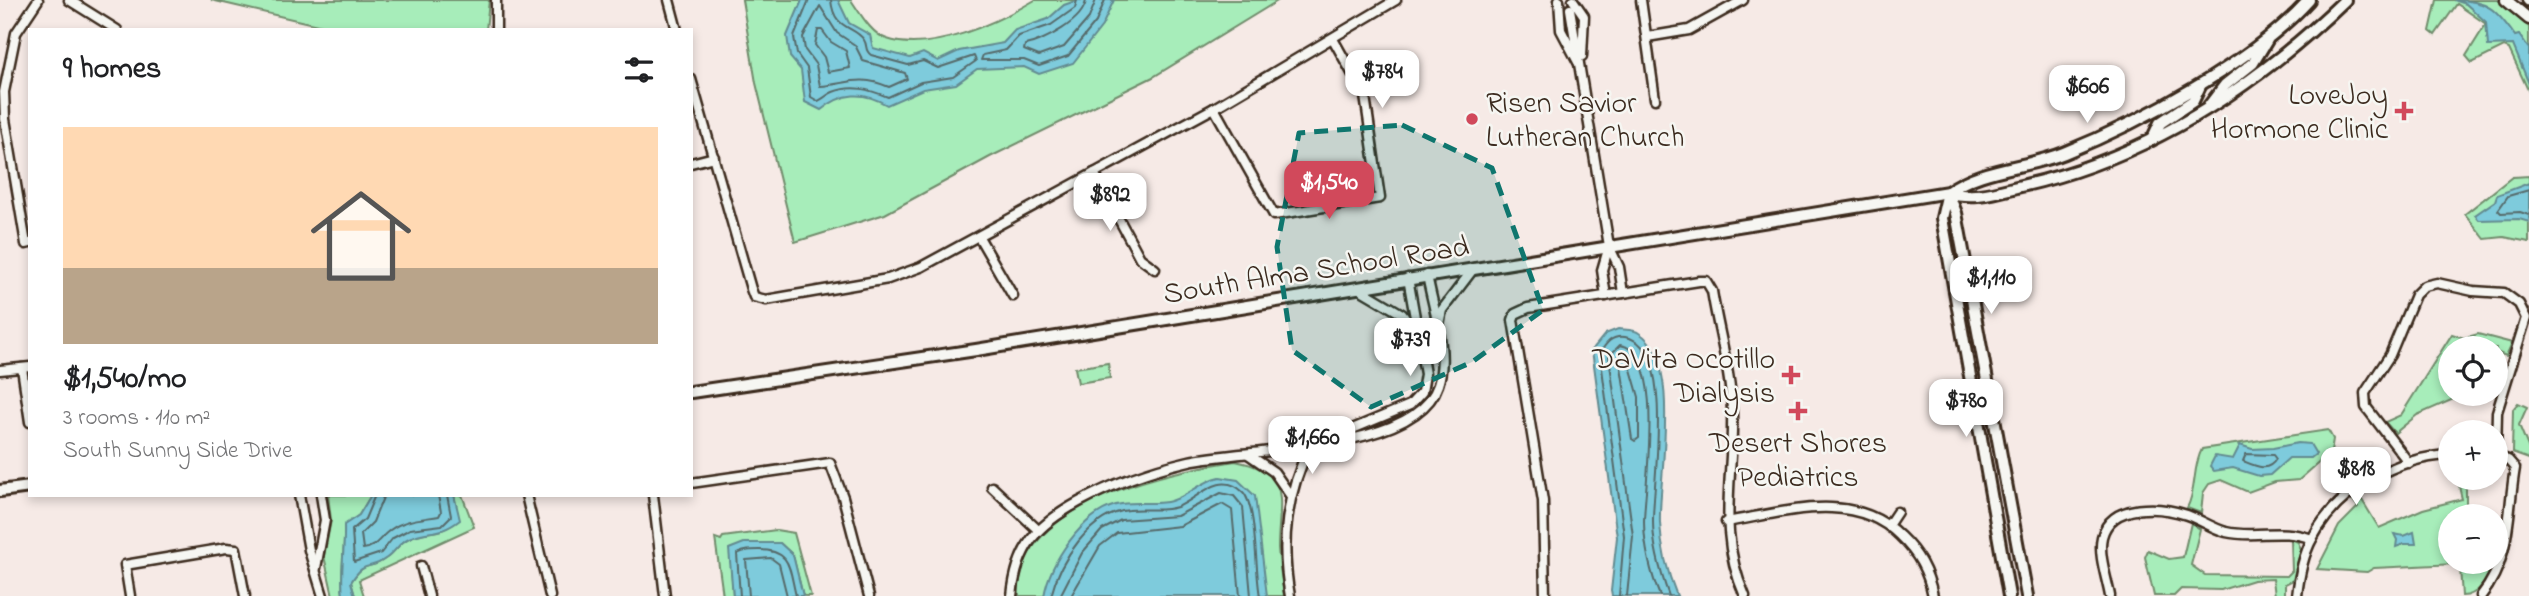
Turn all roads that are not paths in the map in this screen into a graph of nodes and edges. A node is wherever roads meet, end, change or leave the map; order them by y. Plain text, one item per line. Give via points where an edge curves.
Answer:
1 (38, 0) edge
2 (69, 0) edge
3 (496, 0) edge
4 (669, 0) edge
5 (1396, 0) edge
6 (1559, 0) edge
7 (1641, 0) edge
8 (1743, 0) edge
9 (2309, 0) edge
10 (2345, 0) edge
11 (2506, 0) edge
12 (1570, 6) edge
13 (2529, 19) edge
14 (114, 28) edge
15 (496, 28) edge
16 (676, 28) edge
17 (2271, 34) junction
18 (1647, 37) junction
19 (1333, 39) junction
20 (1580, 66) junction
21 (693, 86) edge
22 (2200, 86) junction
23 (1655, 99) dead end
24 (1214, 108) junction
25 (2206, 112) junction
26 (2152, 139) junction
27 (714, 157) junction
28 (693, 162) edge
29 (1094, 173) junction
30 (1948, 192) junction
31 (979, 237) junction
32 (28, 244) edge
33 (1609, 246) junction
34 (1474, 268) junction
35 (1155, 270) dead end
36 (1427, 275) junction
37 (1408, 278) junction
38 (1356, 287) junction
39 (1623, 293) junction
40 (1013, 296) dead end
41 (1606, 296) junction
42 (1437, 334) junction
43 (1419, 337) junction
44 (26, 367) edge
45 (0, 370) edge
46 (1424, 378) junction
47 (1440, 380) junction
48 (693, 392) edge
49 (28, 394) edge
50 (2497, 420) edge
51 (1341, 439) junction
52 (1310, 446) junction
53 (1248, 454) junction
54 (2438, 457) edge
55 (2508, 460) edge
56 (2409, 463) junction
57 (693, 483) edge
58 (28, 487) edge
59 (992, 488) dead end
60 (0, 491) edge
61 (1290, 495) junction
62 (299, 497) edge
63 (321, 497) edge
64 (526, 497) edge
65 (653, 497) edge
66 (1897, 512) dead end
67 (1726, 522) junction
68 (1889, 524) junction
69 (1037, 529) junction
70 (2312, 538) junction
71 (421, 566) dead end
72 (316, 568) junction
73 (130, 596) edge
74 (245, 596) edge
75 (323, 596) edge
76 (429, 596) edge
77 (550, 596) edge
78 (665, 596) edge
79 (869, 596) edge
80 (1012, 596) edge
81 (1290, 596) edge
82 (1545, 596) edge
83 (1745, 596) edge
84 (1933, 596) edge
85 (2009, 596) edge
86 (2026, 596) edge
87 (2110, 596) edge
88 (2297, 596) edge
89 (2481, 596) edge

1 - 32 street via 16,33 4,92
2 - 14 street
3 - 15 street
4 - 16 street
5 - 19 street
6 - 12 street
7 - 18 street
8 - 18 street via 1689,30
9 - 17 main road, South Alma School Road
10 - 25 main road, South Alma School Road via 2303,40
11 - 13 street
12 - 20 street
12 - 20 street via 1561,30
17 - 22 main road, South Alma School Road
17 - 25 main road via 2253,63 2225,85
18 - 23 street
19 - 24 street
19 - 24 street via 1365,96 1380,198 1275,215
20 - 33 street
21 - 27 street
22 - 26 main road via 2193,102 2160,124
22 - 30 main road, South Alma School Road via 2064,153 1962,181
24 - 29 street
25 - 26 main road, South Alma School Road
26 - 30 main road, South Alma School Road via 2054,179 1966,198
27 - 28 street
27 - 31 street via 754,298 766,300 888,279
29 - 31 street
29 - 35 street via 1140,258
30 - 33 main road, South Alma School Road
30 - 85 main road via 1942,218
30 - 86 main road via 1956,213
31 - 40 street
33 - 34 main road, South Alma School Road
33 - 39 street via 1619,267
33 - 41 street via 1602,270
34 - 36 main road, South Alma School Road
34 - 42 street via 1442,310
36 - 37 main road, South Alma School Road
36 - 42 street
37 - 38 main road, South Alma School Road
37 - 43 street
38 - 43 street via 1402,314
38 - 48 main road, South Alma School Road
39 - 41 street
39 - 67 street via 1706,282 1712,291 1732,411
41 - 82 street via 1528,308 1513,320 1543,501
42 - 43 street
42 - 47 street
43 - 46 street
44 - 45 street
44 - 49 street
46 - 47 street
46 - 51 street via 1422,393 1410,405 1350,430
47 - 51 street via 1427,406 1412,419 1354,439
50 - 56 street via 2526,318 2519,304 2504,293 2437,283 2424,286 2415,295 2390,355 2365,393 2366,407
51 - 52 street
52 - 53 street
52 - 61 street
53 - 61 street via 1274,472
53 - 69 street via 1190,461 1108,486
54 - 56 street
55 - 89 street via 2515,468 2502,563
56 - 70 street via 2352,492
57 - 79 street via 830,463
58 - 60 main road
59 - 69 street
61 - 81 street via 1284,567
62 - 72 street
63 - 72 street via 325,520
64 - 77 street
65 - 78 street
66 - 68 street
67 - 68 street via 1824,506 1863,512
67 - 83 street via 1732,560
68 - 84 street via 1915,550
69 - 80 street via 1017,566
70 - 87 street via 2289,532 2230,533 2161,509 2123,513 2110,522 2102,537
70 - 88 street
71 - 76 street
72 - 75 street
73 - 74 street via 125,565 236,549

